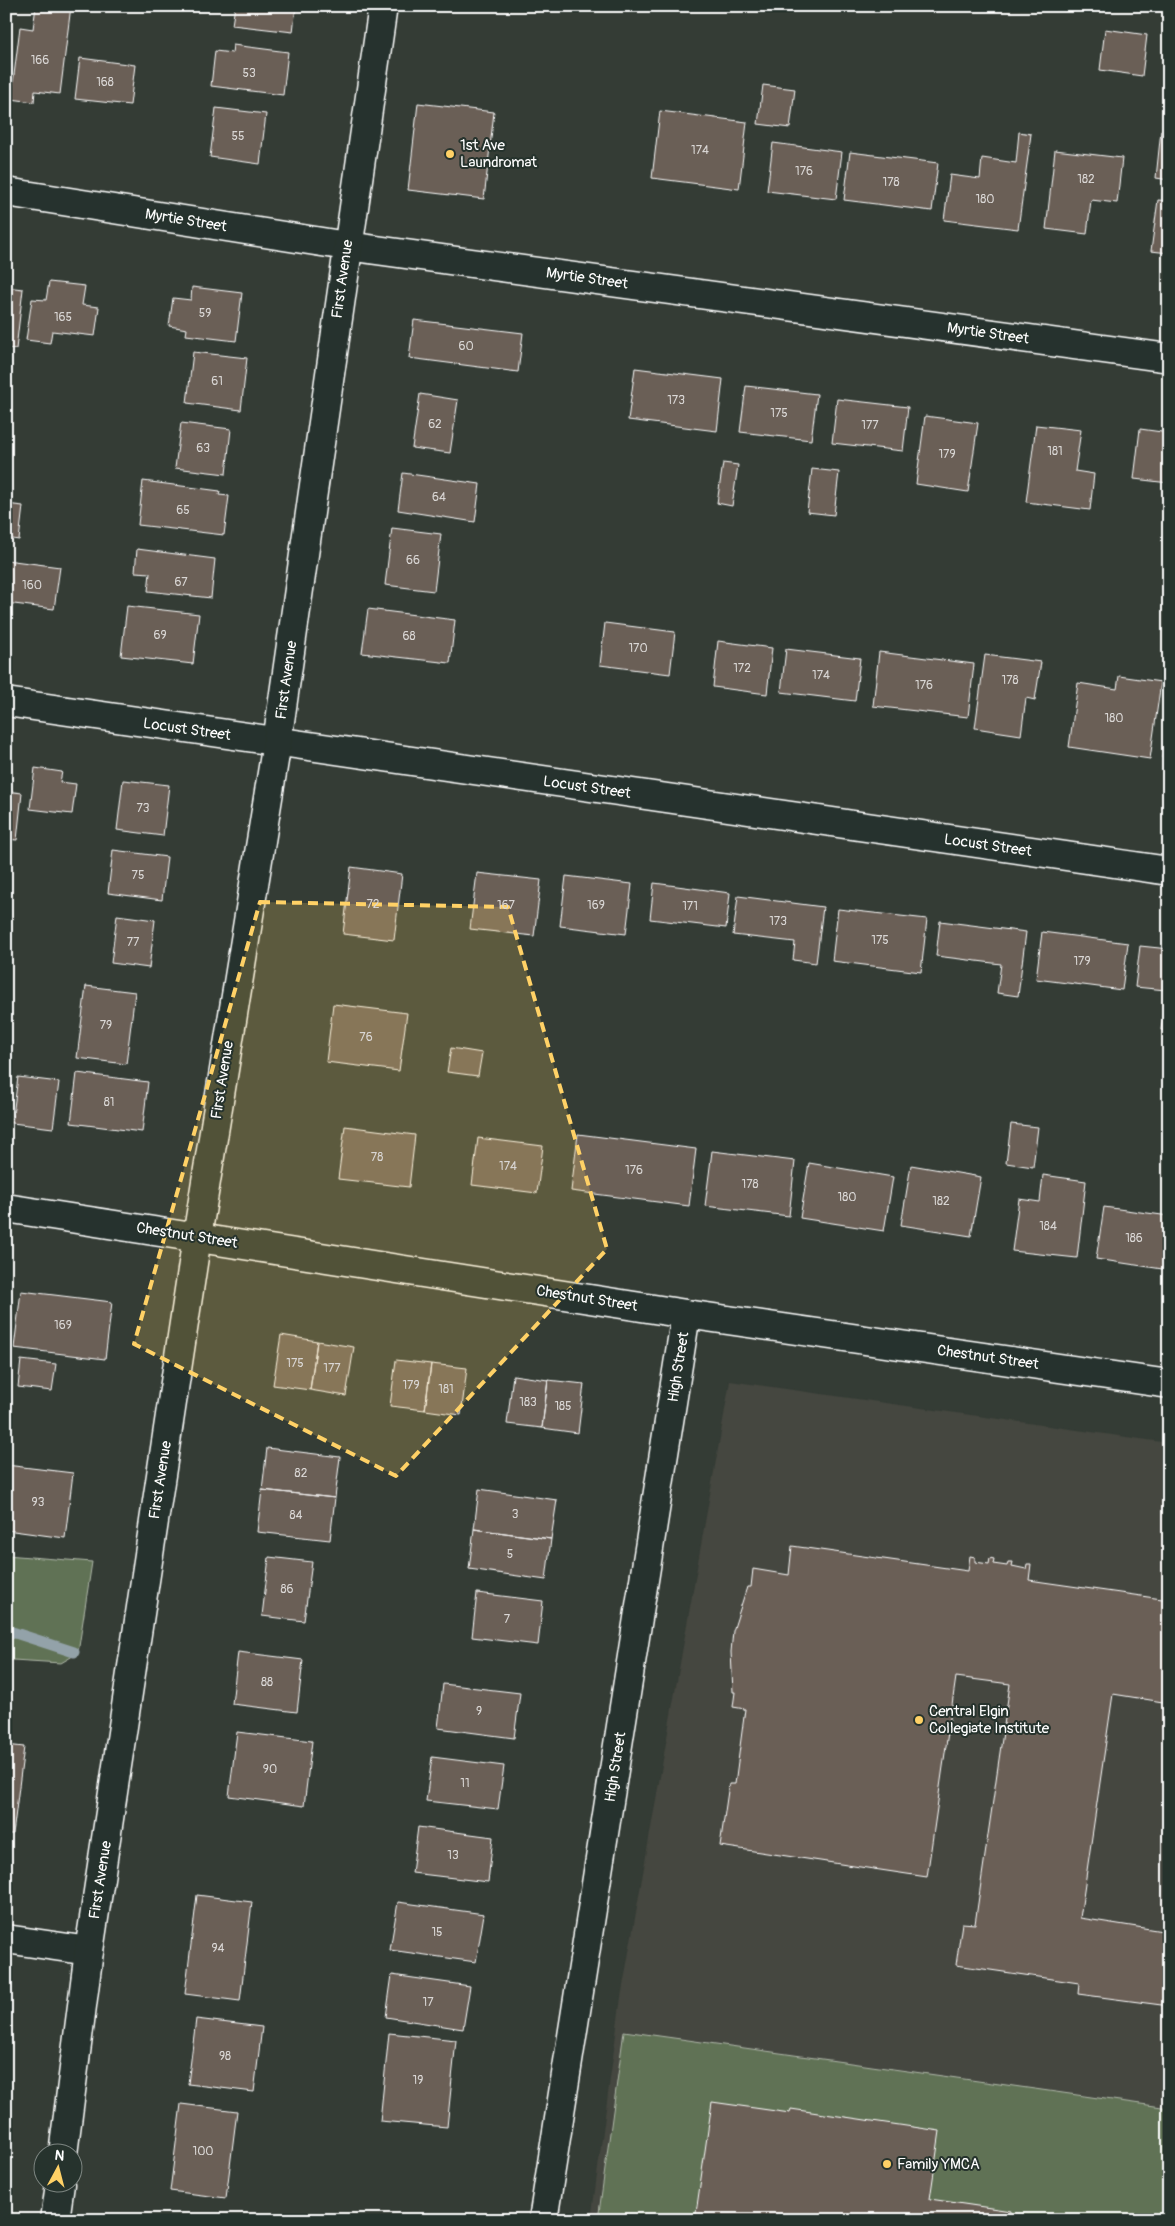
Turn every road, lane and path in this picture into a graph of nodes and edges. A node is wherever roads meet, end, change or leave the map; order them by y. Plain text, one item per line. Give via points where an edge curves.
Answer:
1 (383, 6) edge
2 (6, 192) edge
3 (347, 246) junction
4 (1169, 358) edge
5 (6, 702) edge
6 (277, 742) junction
7 (1169, 871) edge
8 (6, 1208) edge
9 (197, 1237) junction
10 (686, 1314) junction
11 (1169, 1384) edge
12 (6, 1939) edge
13 (89, 1951) junction
14 (65, 2144) edge
15 (59, 2194) edge
16 (55, 2220) edge
17 (543, 2220) edge

1 - 3 street, First Avenue
2 - 3 street, Myrtie Street
3 - 4 street, Myrtie Street
3 - 6 street, First Avenue
5 - 6 street, Locust Street
6 - 7 street, Locust Street
6 - 9 street, First Avenue
8 - 9 street, Chestnut Street
9 - 10 street, Chestnut Street
9 - 13 street, First Avenue
10 - 11 street, Chestnut Street
10 - 17 street, High Street
12 - 13 street
13 - 14 street, First Avenue
15 - 16 street

